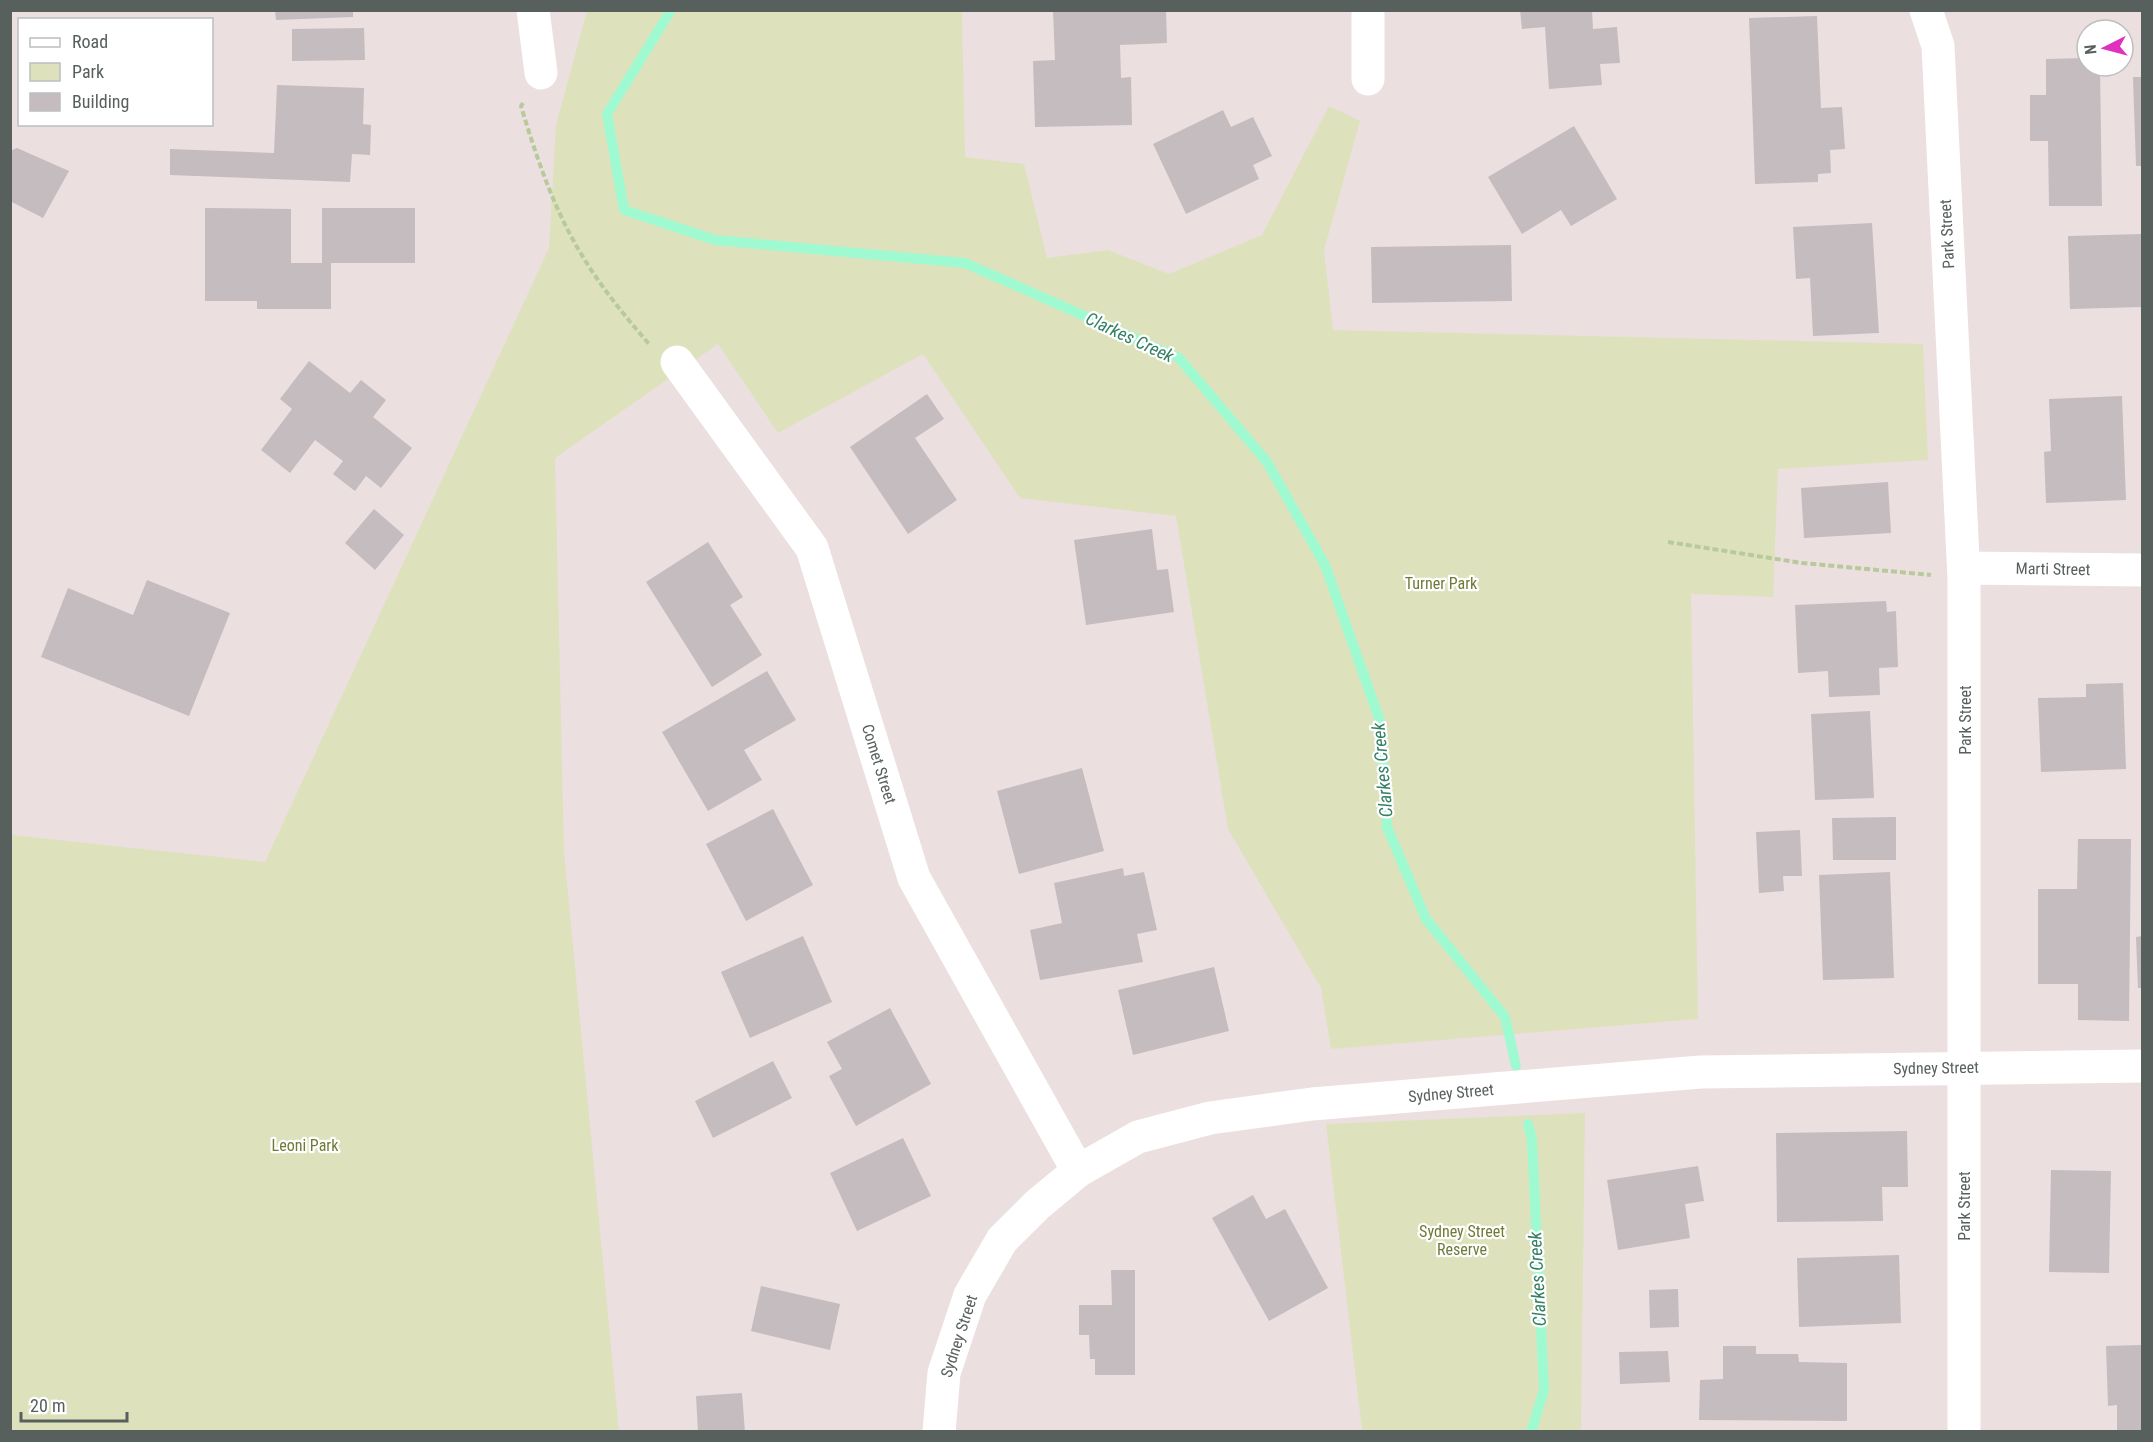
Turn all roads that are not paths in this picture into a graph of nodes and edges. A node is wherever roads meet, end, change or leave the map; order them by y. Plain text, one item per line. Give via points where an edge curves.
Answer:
1 (533, 10) edge
2 (1368, 10) edge
3 (1926, 10) edge
4 (541, 74) road end
5 (1368, 80) dead end
6 (677, 362) road end
7 (2142, 570) edge
8 (1964, 573) junction
9 (2142, 1066) edge
10 (1965, 1068) junction
11 (1078, 1171) junction
12 (939, 1431) edge
13 (1964, 1431) edge

1 - 4 street
2 - 5 street
3 - 8 street, Park Street via 1938,46
6 - 11 street, Comet Street via 812,548 914,878
7 - 8 street, Marti Street
8 - 10 street, Park Street
9 - 10 street, Sydney Street
10 - 11 street, Sydney Street via 1701,1072 1312,1104 1210,1118 1138,1137
10 - 13 street, Park Street
11 - 12 street, Sydney Street via 1002,1240 970,1295 944,1373

